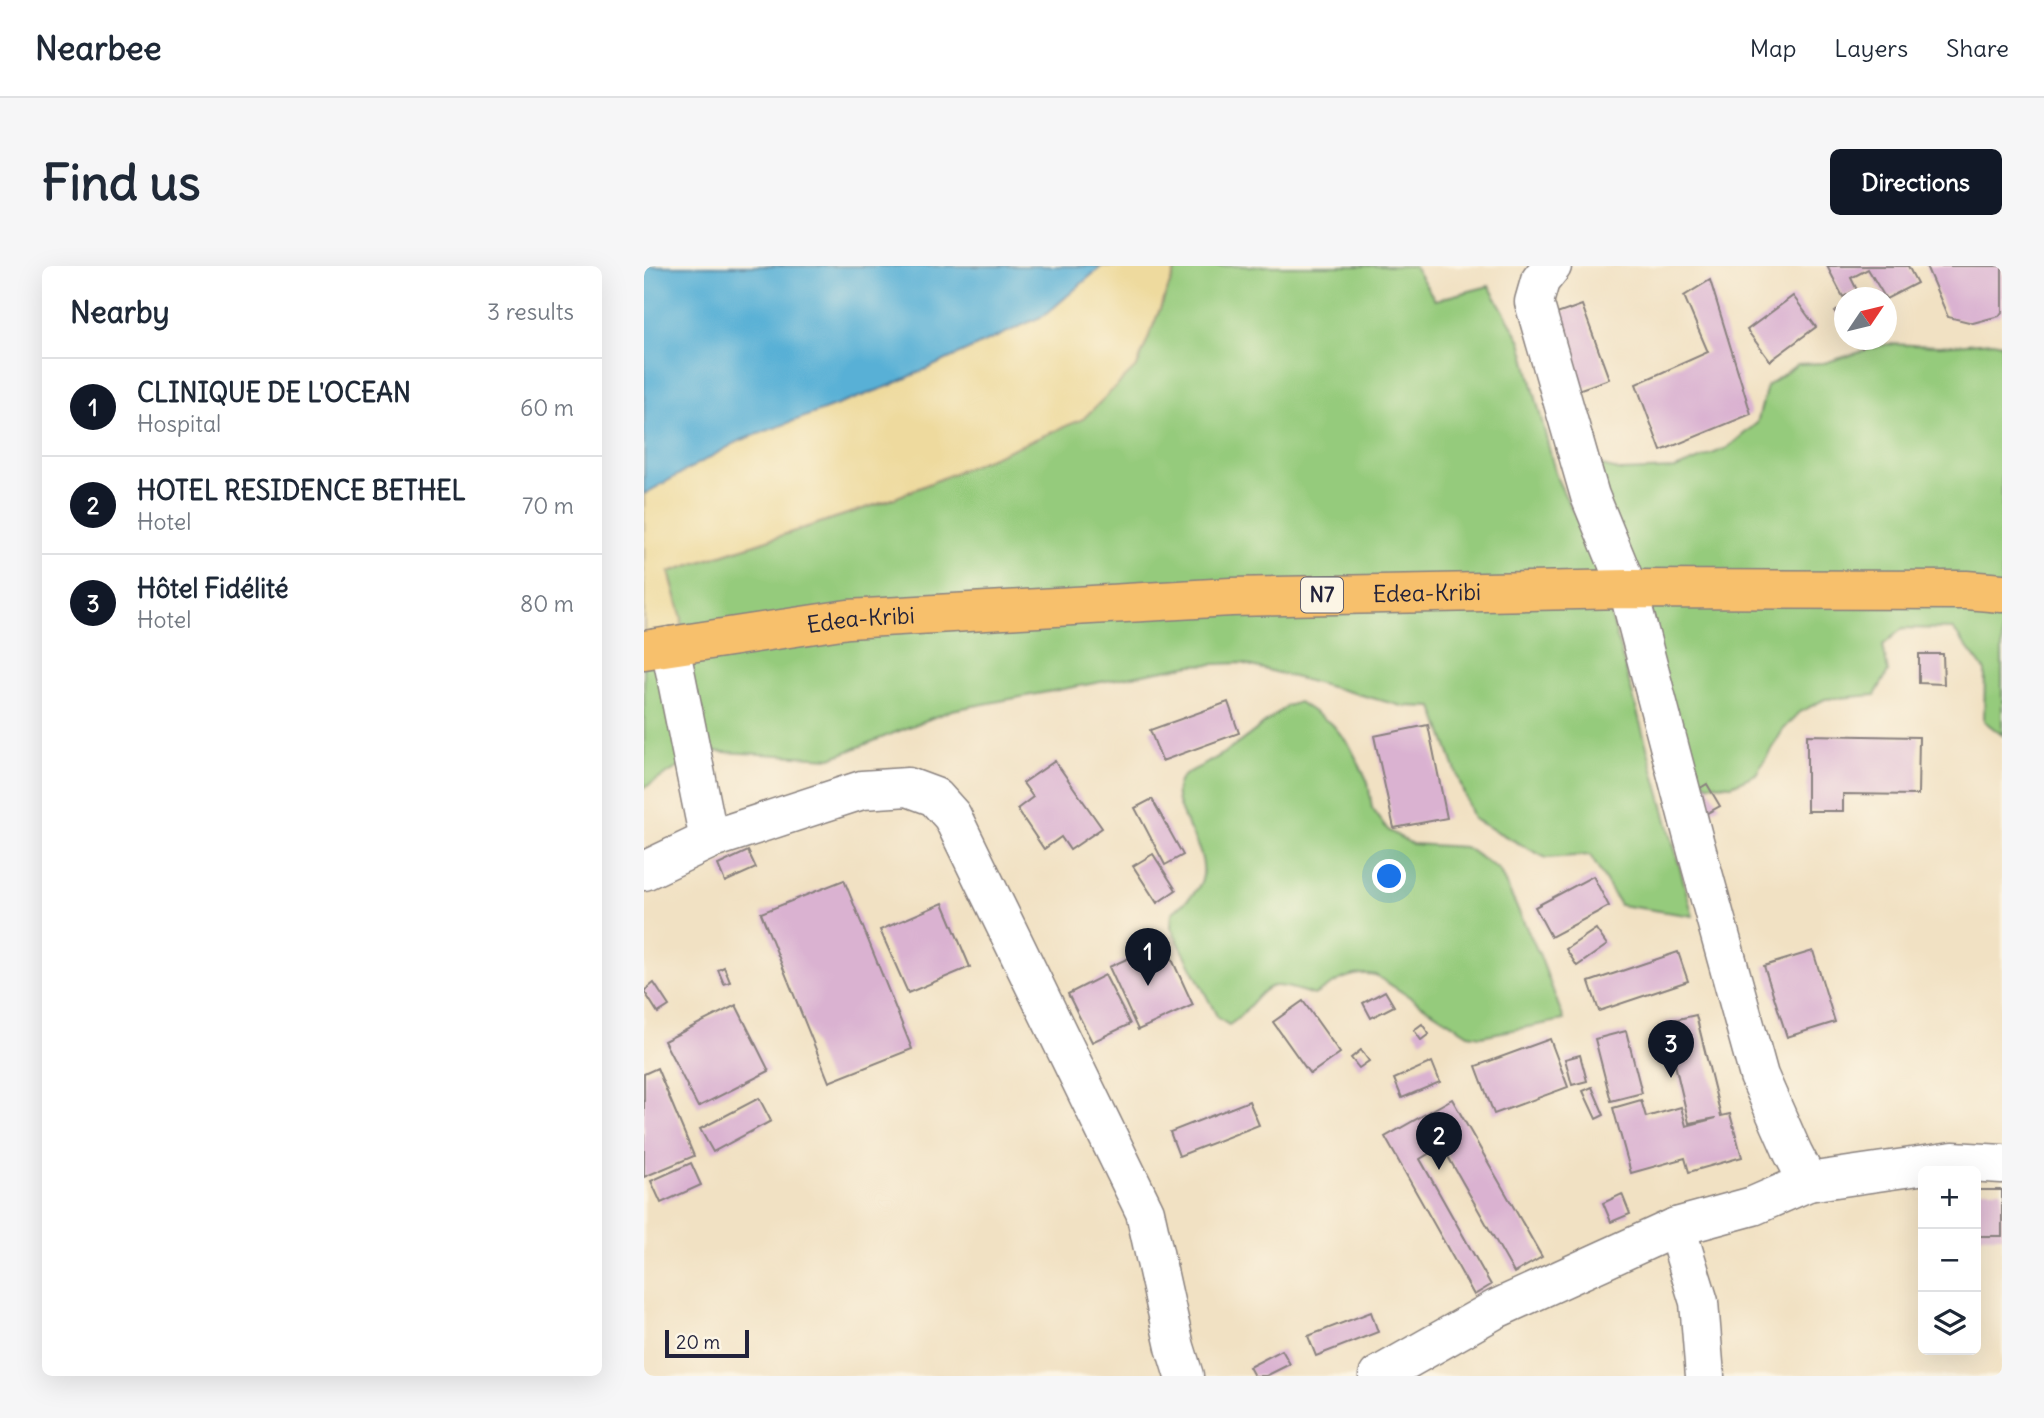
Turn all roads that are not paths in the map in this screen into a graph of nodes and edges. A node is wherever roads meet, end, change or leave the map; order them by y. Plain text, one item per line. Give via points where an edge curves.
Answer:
1 (1552, 266) edge
2 (1628, 589) junction
3 (2002, 593) edge
4 (657, 648) edge
5 (709, 840) junction
6 (644, 871) edge
7 (2002, 1164) edge
8 (1808, 1182) junction
9 (1676, 1227) junction
10 (1184, 1376) edge
11 (1378, 1376) edge
12 (1705, 1376) edge

1 - 2 street via 1540,281 1534,302 1590,496
2 - 3 highway, Edea-Kribi / N7
2 - 4 highway, Edea-Kribi / N7 via 1231,597 848,619
2 - 8 street via 1759,1076
4 - 5 street
5 - 6 street
5 - 10 street via 862,790 908,787 935,797 952,816 1145,1212
7 - 8 street via 1953,1161
8 - 9 street via 1753,1206
9 - 11 street via 1496,1309
9 - 12 street via 1699,1302

